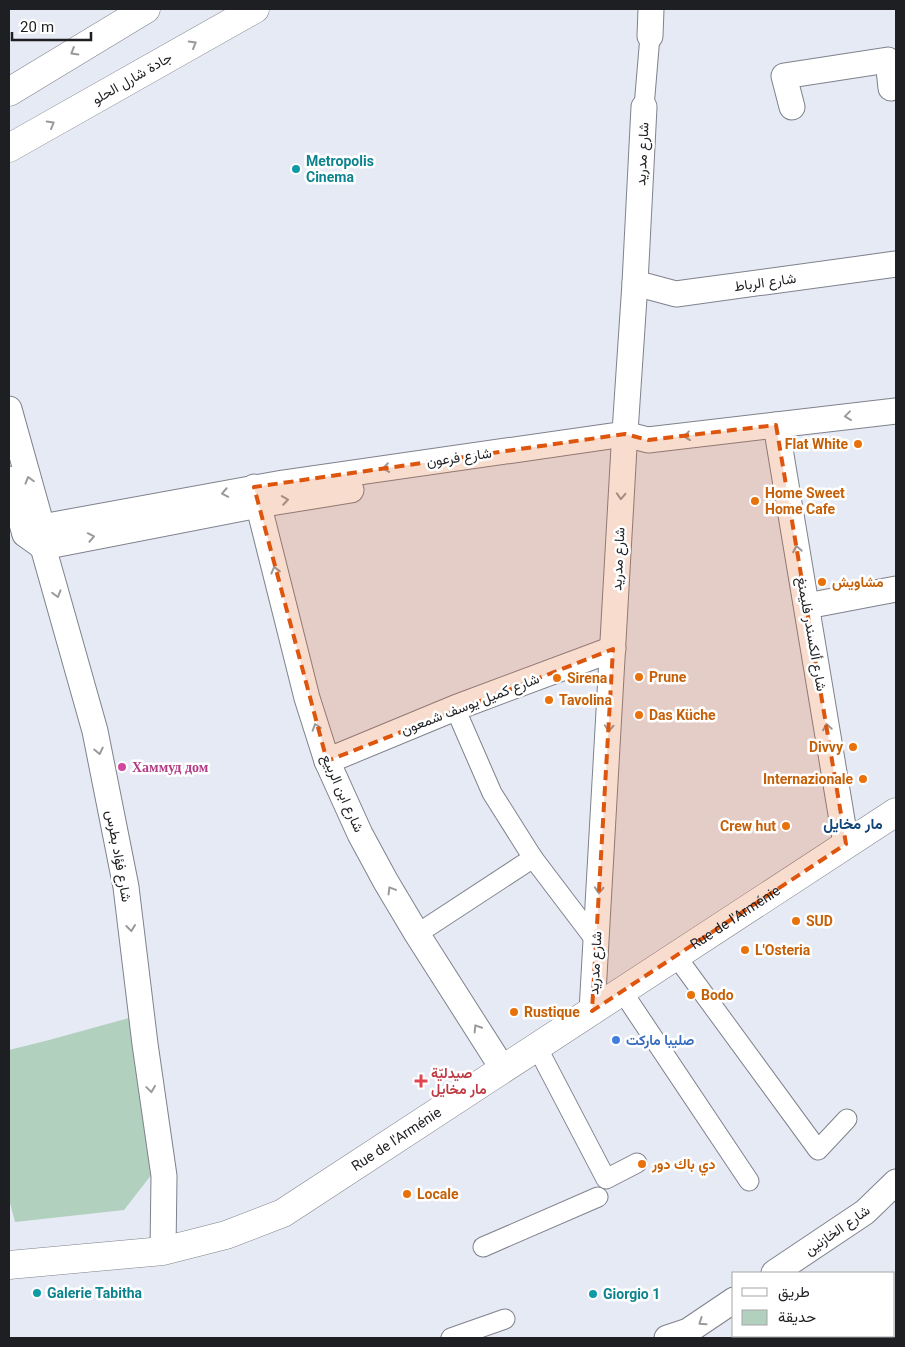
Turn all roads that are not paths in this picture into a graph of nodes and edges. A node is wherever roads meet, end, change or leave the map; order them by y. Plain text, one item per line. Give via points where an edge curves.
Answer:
1 (146, 9) edge
2 (255, 9) edge
3 (651, 9) edge
4 (650, 36) joint
5 (892, 59) edge
6 (891, 88) dead end
7 (9, 92) edge
8 (644, 107) joint
9 (792, 107) dead end
10 (9, 148) edge
11 (896, 264) edge
12 (635, 283) junction
13 (9, 408) edge
14 (896, 410) edge
15 (776, 425) junction
16 (624, 441) junction
17 (9, 479) edge
18 (256, 496) junction
19 (37, 536) junction
20 (896, 589) edge
21 (807, 606) junction
22 (613, 649) junction
23 (455, 708) junction
24 (327, 761) junction
25 (896, 812) edge
26 (846, 844) junction
27 (532, 858) junction
28 (417, 934) junction
29 (596, 941) junction
30 (676, 956) junction
31 (622, 991) junction
32 (592, 1011) junction
33 (537, 1047) junction
34 (503, 1069) junction
35 (847, 1119) dead end
36 (636, 1164) dead end
37 (749, 1181) dead end
38 (896, 1182) edge
39 (598, 1197) dead end
40 (483, 1247) dead end
41 (163, 1251) junction
42 (9, 1265) edge
43 (775, 1272) edge
44 (732, 1301) edge
45 (505, 1318) dead end
46 (451, 1338) edge
47 (667, 1338) edge

1 -> 7 main road
10 -> 2 main road, جادة شارل الحلو
3 - 4 street
4 - 8 street
5 - 6 street
5 - 9 street via 784,76
8 - 12 street, شارع مدريد
11 - 12 street, شارع الرباط via 676,294
12 - 16 street, شارع مدريد
19 -> 13 street, شارع فؤاد بطرس
14 -> 15 street, شارع فرعون
15 -> 16 street, شارع فرعون
21 -> 15 street, شارع ألكسندر فليمنغ
16 - 18 street, شارع فرعون
16 -> 22 street, شارع مدريد
17 - 19 street, شارع فؤاد بطرس
18 - 19 street, شارع فرعون
24 -> 18 street, شارع ابن الربيع via 307,698
19 -> 41 street, شارع فؤاد بطرس via 95,731 126,887 164,1176
20 - 21 street
26 -> 21 street, شارع ألكسندر فليمنغ
22 - 23 street, شارع كميل يوسف شمعون
22 -> 29 street, شارع مدريد
23 - 24 street, شارع كميل يوسف شمعون
23 - 27 street via 492,793
28 -> 24 street, شارع ابن الربيع via 360,834
25 - 26 main road, Rue de l'Arménie
26 - 30 main road, Rue de l'Arménie
27 - 28 street
27 - 29 street
34 -> 28 street, شارع ابن الربيع
29 - 32 street, شارع مدريد
30 - 31 main road, Rue de l'Arménie
30 - 35 street via 818,1150
31 - 32 main road, Rue de l'Arménie
31 - 37 street
32 - 33 main road, Rue de l'Arménie
33 - 34 main road, Rue de l'Arménie
33 - 36 street via 606,1179
34 - 41 main road, Rue de l'Arménie via 283,1213 226,1235
38 - 43 street, شارع الخازنين via 865,1212
39 - 40 street
41 - 42 main road, Rue de l'Arménie
44 -> 47 street via 688,1331
45 - 46 street

